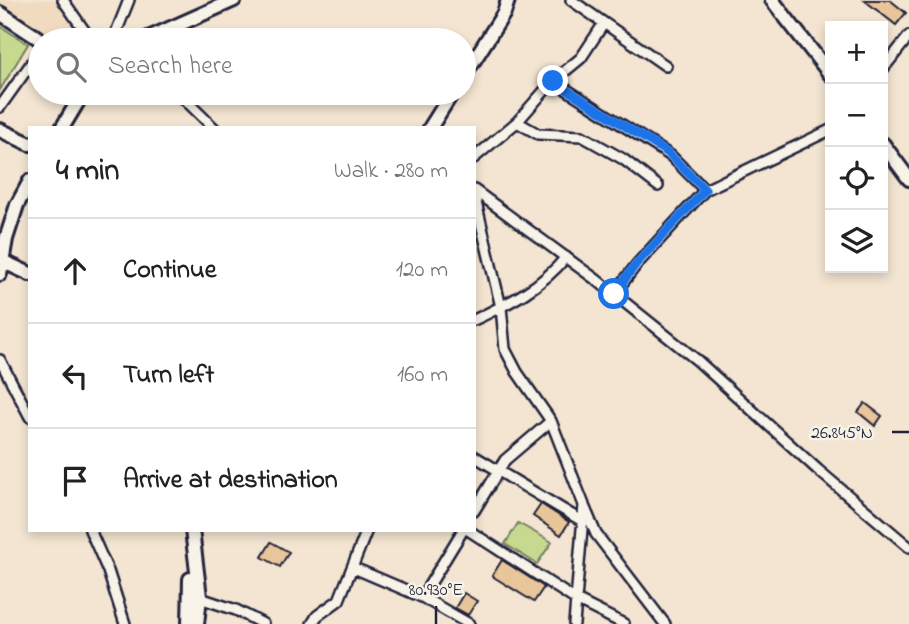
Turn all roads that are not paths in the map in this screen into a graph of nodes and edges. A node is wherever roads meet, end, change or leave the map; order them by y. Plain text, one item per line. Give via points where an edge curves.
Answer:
1 (62, 0) edge
2 (129, 0) edge
3 (234, 0) edge
4 (507, 0) edge
5 (571, 0) edge
6 (772, 0) edge
7 (0, 13) edge
8 (604, 23) junction
9 (82, 28) edge
10 (118, 28) edge
11 (171, 28) edge
12 (28, 31) edge
13 (909, 36) edge
14 (476, 42) edge
15 (476, 57) edge
16 (888, 63) edge
17 (666, 66) dead end
18 (28, 68) edge
19 (825, 68) edge
20 (553, 81) junction
21 (76, 105) edge
22 (191, 105) edge
23 (435, 105) edge
24 (445, 105) edge
25 (0, 107) edge
26 (517, 122) junction
27 (63, 126) edge
28 (213, 126) edge
29 (422, 126) edge
30 (431, 126) edge
31 (0, 130) edge
32 (825, 132) edge
33 (28, 144) edge
34 (885, 147) edge
35 (476, 156) edge
36 (909, 179) edge
37 (28, 185) edge
38 (658, 186) dead end
39 (705, 190) junction
40 (476, 193) edge
41 (476, 201) edge
42 (566, 257) junction
43 (2, 268) edge
44 (28, 274) edge
45 (614, 294) junction
46 (501, 307) junction
47 (476, 319) edge
48 (0, 360) edge
49 (28, 413) edge
50 (551, 421) junction
51 (476, 457) edge
52 (499, 471) junction
53 (584, 505) junction
54 (476, 508) edge
55 (582, 522) junction
56 (91, 532) edge
57 (185, 532) edge
58 (192, 532) edge
59 (366, 532) edge
60 (462, 532) edge
61 (471, 532) edge
62 (909, 547) edge
63 (354, 568) junction
64 (195, 597) junction
65 (422, 597) junction
66 (576, 600) junction
67 (125, 624) edge
68 (189, 624) edge
69 (197, 624) edge
70 (263, 624) edge
71 (312, 624) edge
72 (469, 624) edge
73 (574, 624) edge
74 (624, 624) edge
75 (665, 624) edge

1 - 9 street
2 - 10 street
3 - 11 street
4 - 14 street
4 - 15 street via 505,13
5 - 8 street
6 - 19 street
7 - 12 street
8 - 17 street
8 - 20 street via 581,58
13 - 16 street
18 - 25 street
20 - 26 street
20 - 39 street via 668,153
21 - 27 street
22 - 28 street
23 - 29 street
24 - 30 street
26 - 35 street
26 - 38 street via 538,134 582,135
31 - 33 street
32 - 39 street
34 - 36 street
37 - 43 street via 6,239
39 - 45 street
40 - 42 street
41 - 46 street
42 - 45 street
42 - 46 street via 535,287
43 - 44 street
45 - 62 street
46 - 47 street
46 - 50 street via 505,349
48 - 49 street
50 - 52 street via 505,460
50 - 53 street
51 - 52 street
52 - 54 street
52 - 55 street
53 - 55 street
53 - 75 street via 596,534
55 - 66 street
56 - 67 street
57 - 64 street
58 - 64 street
59 - 63 street
60 - 65 street
61 - 66 street
63 - 65 street
63 - 71 street via 339,600
64 - 68 street
64 - 69 street
64 - 70 street
65 - 72 street
66 - 73 street
66 - 74 street

